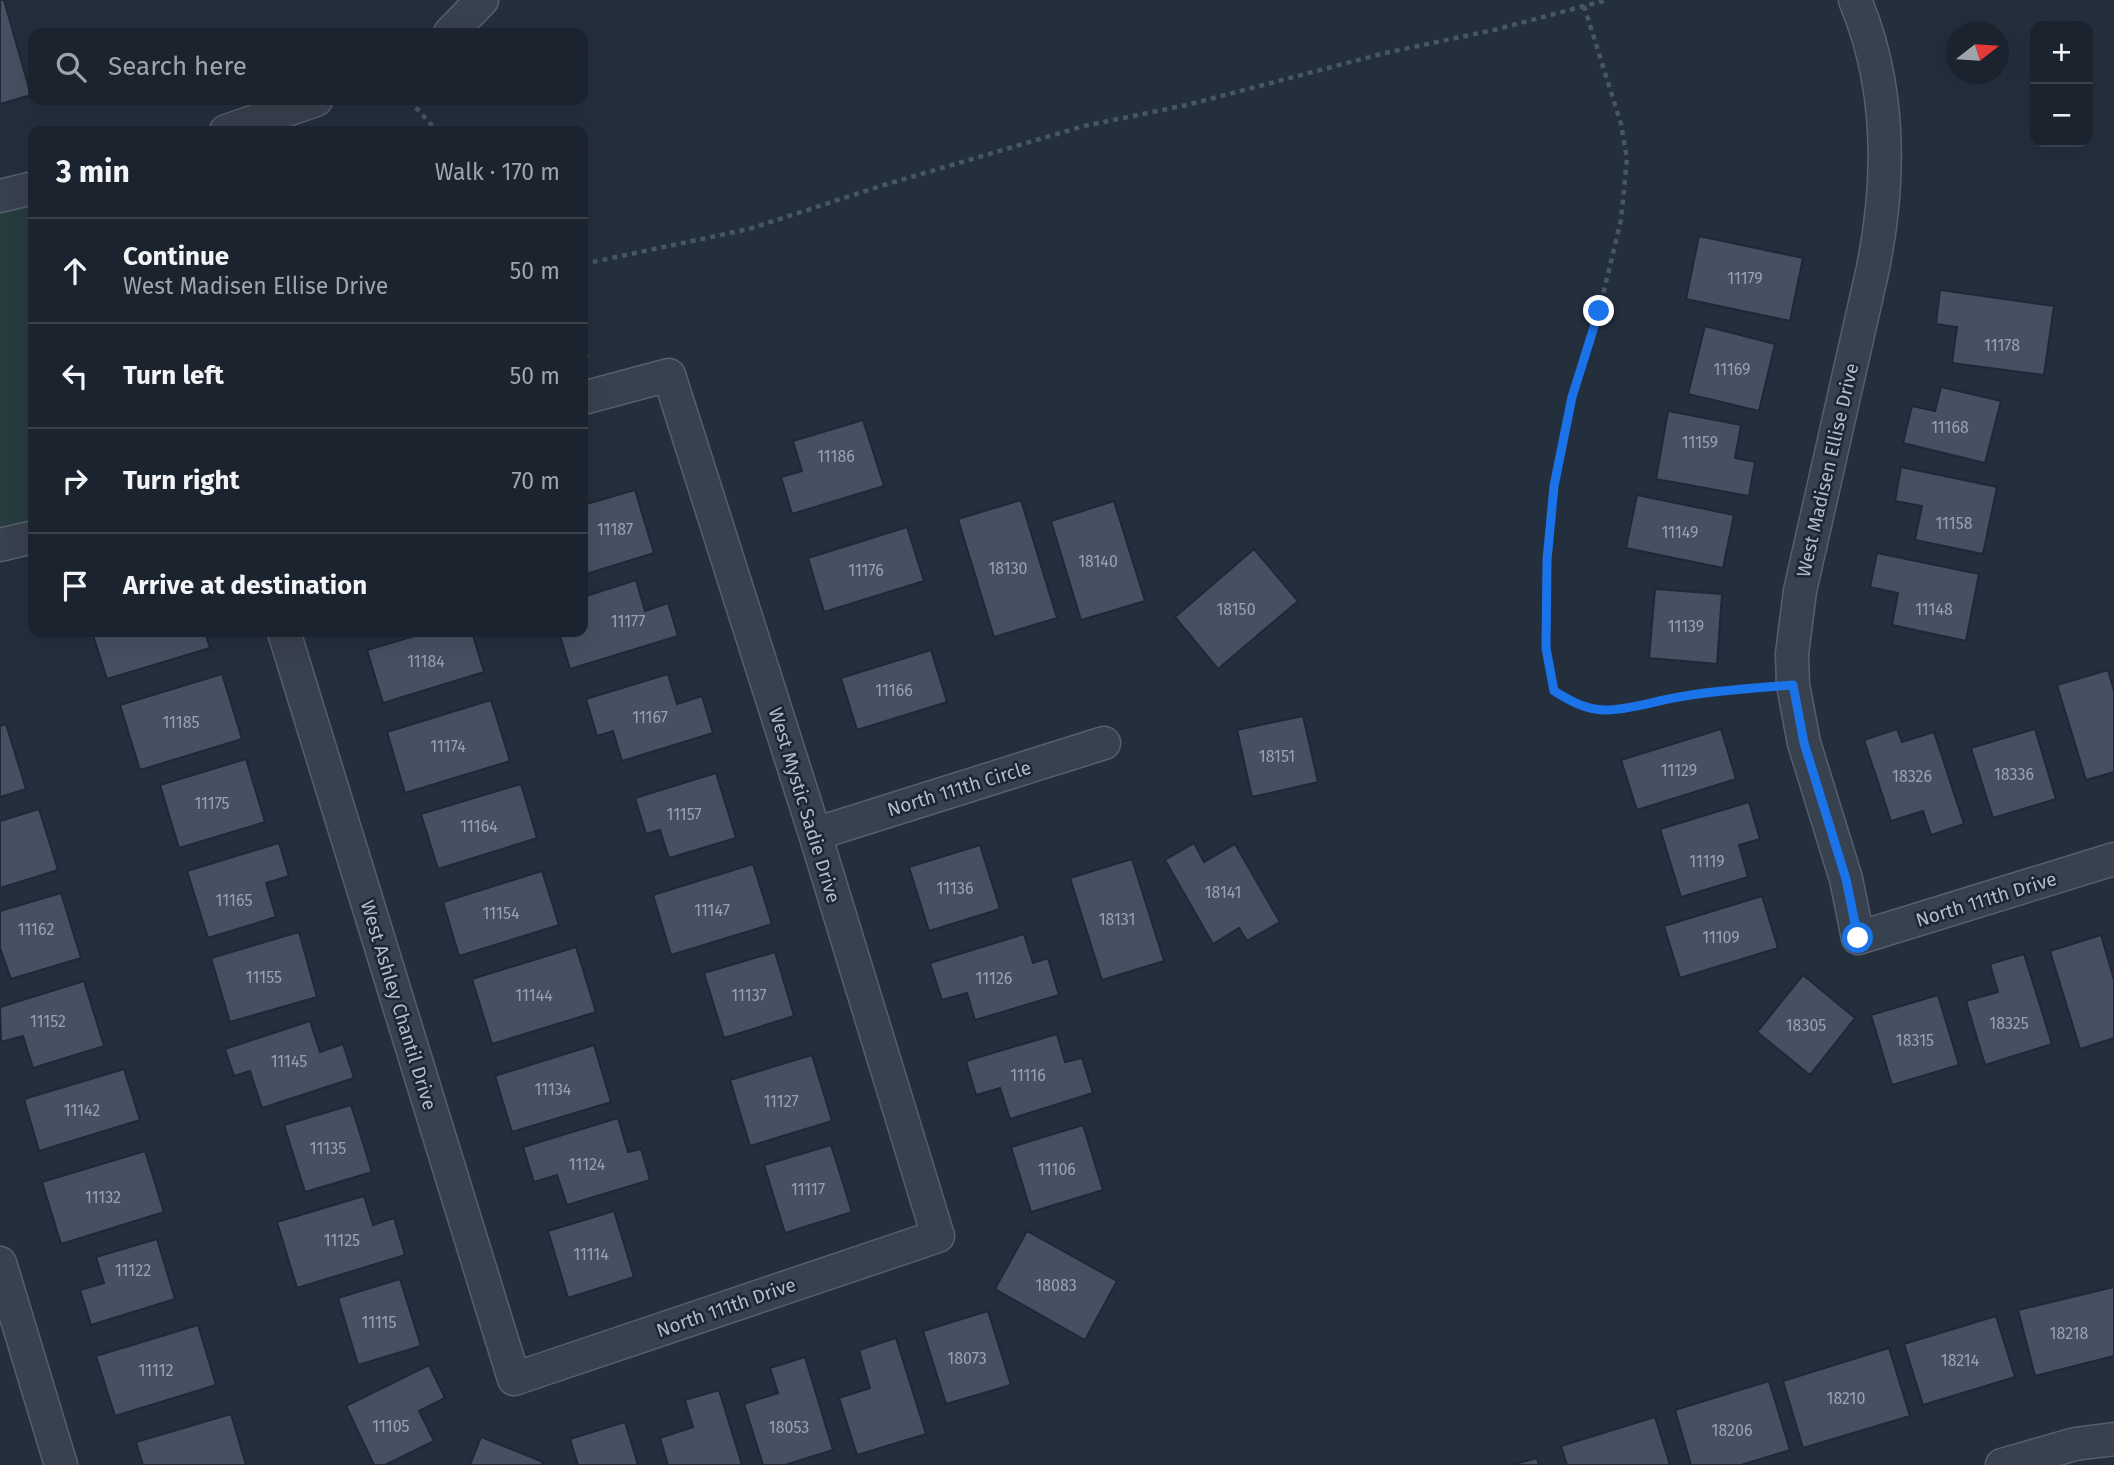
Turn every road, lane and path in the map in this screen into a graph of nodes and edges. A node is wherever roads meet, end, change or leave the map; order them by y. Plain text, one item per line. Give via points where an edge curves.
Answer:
1 (482, 0) edge
2 (1607, 0) edge
3 (1855, 0) edge
4 (1584, 6) junction
5 (455, 28) edge
6 (301, 105) edge
7 (414, 105) edge
8 (241, 126) edge
9 (432, 126) edge
10 (28, 189) edge
11 (0, 196) edge
12 (588, 263) edge
13 (588, 397) edge
14 (28, 538) edge
15 (0, 545) edge
16 (286, 637) edge
17 (1793, 685) junction
18 (1104, 743) dead end
19 (815, 834) junction
20 (2114, 859) edge
21 (1858, 938) joint
22 (938, 1236) joint
23 (0, 1263) edge
24 (514, 1379) joint
25 (2114, 1439) edge
26 (61, 1465) edge
27 (2002, 1465) edge

1 - 5 street
2 - 4 path
3 - 17 street, West Madisen Ellise Drive via 1881,92 1886,153 1883,204 1873,268 1794,622
4 - 12 path via 1072,130 749,229
4 - 17 path via 1621,124 1627,159 1621,220 1572,397 1554,486 1546,648 1554,691 1576,705 1602,710
6 - 8 street
7 - 9 path
10 - 11 street
13 - 19 street, West Mystic Sadie Drive via 669,375
14 - 15 street
16 - 24 street, West Ashley Chantil Drive
17 - 21 street, West Madisen Ellise Drive via 1804,743 1846,879
18 - 19 street, North 111th Circle
19 - 22 street, West Mystic Sadie Drive
20 - 21 street, North 111th Drive
22 - 24 street, North 111th Drive
23 - 26 street
25 - 27 street via 2075,1444

